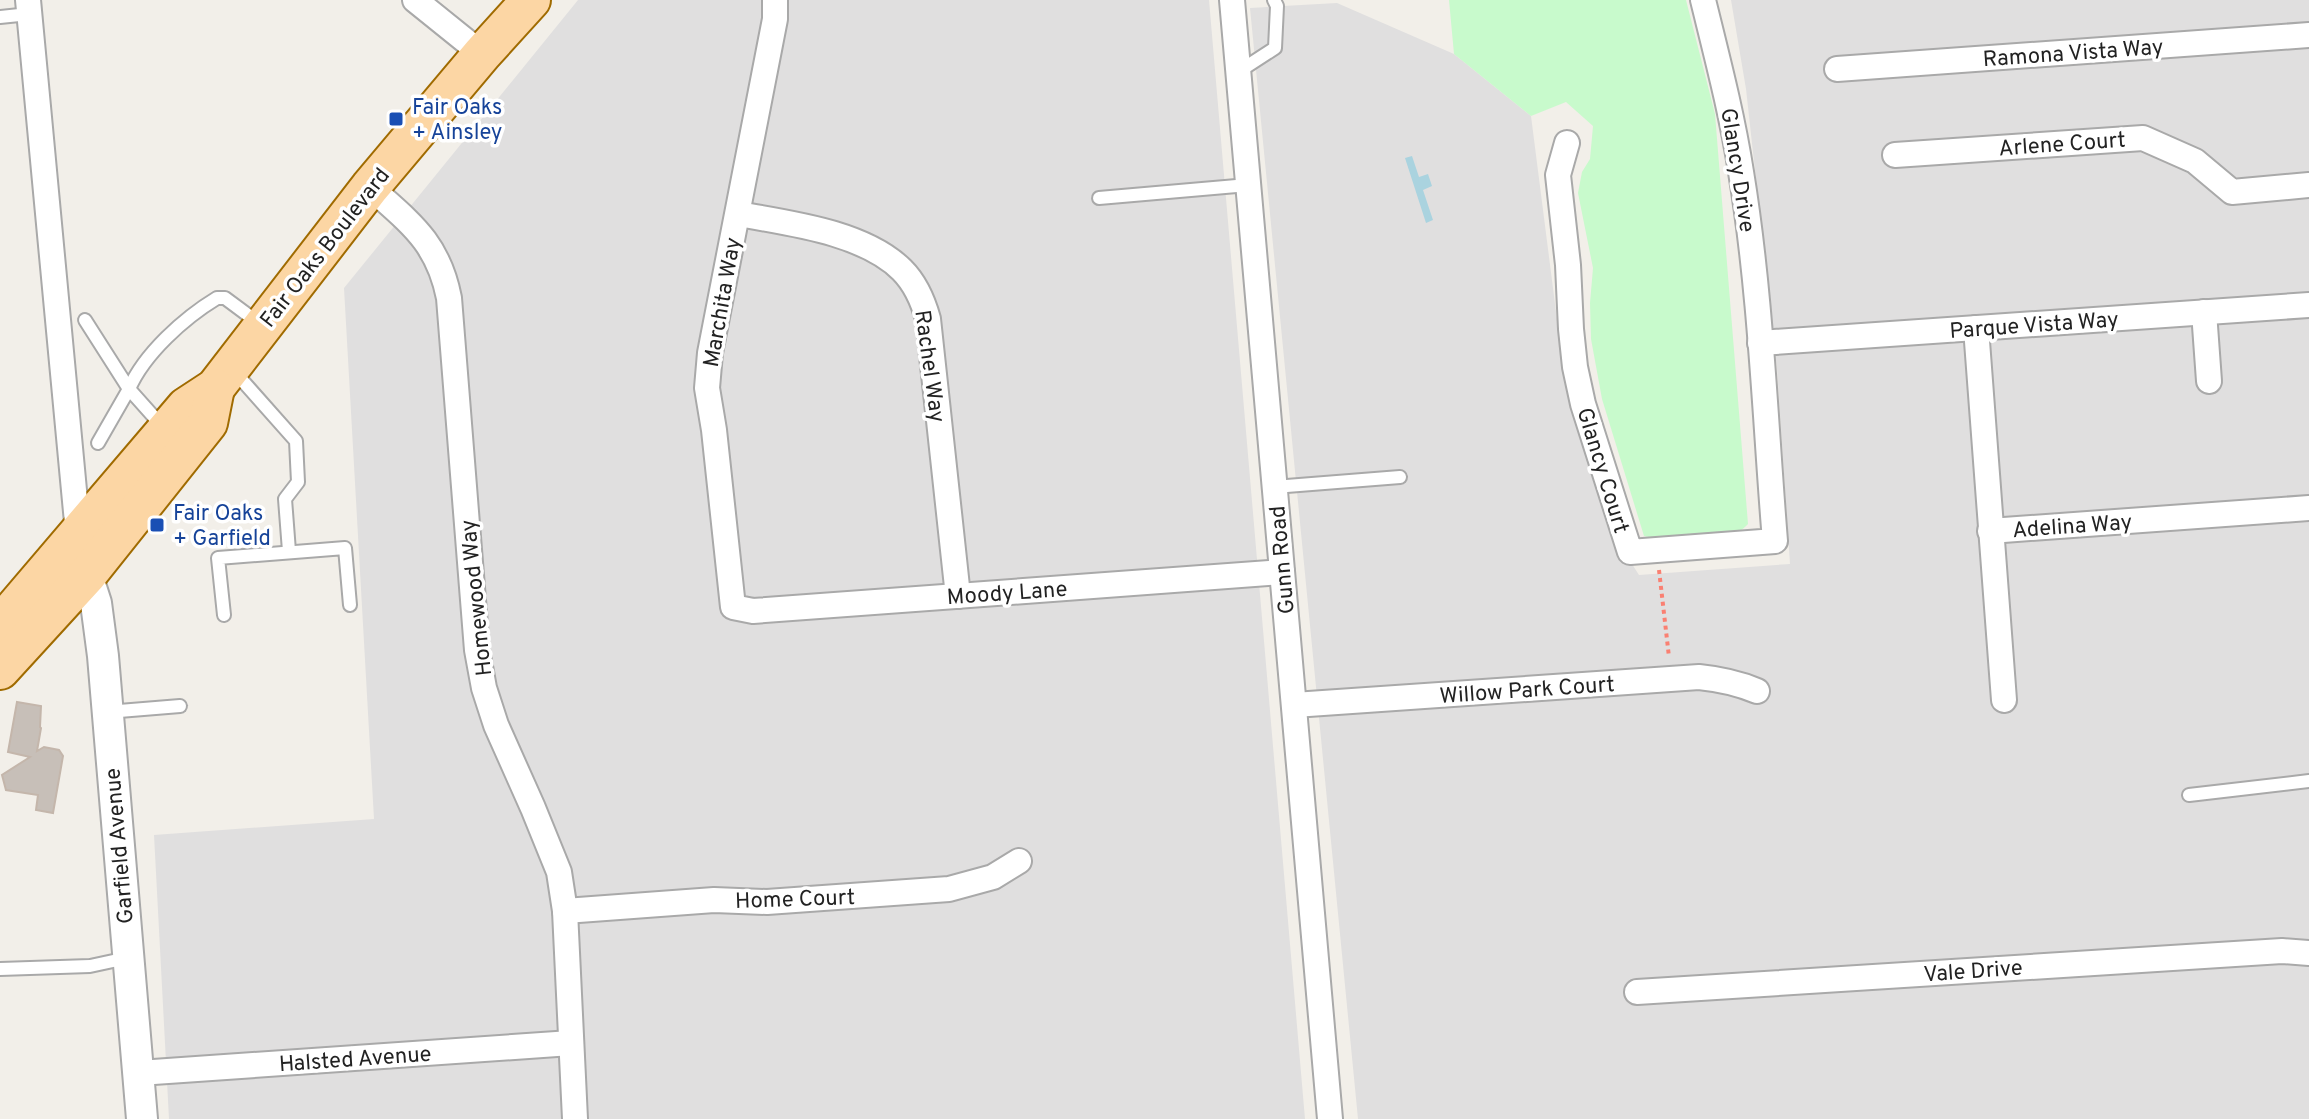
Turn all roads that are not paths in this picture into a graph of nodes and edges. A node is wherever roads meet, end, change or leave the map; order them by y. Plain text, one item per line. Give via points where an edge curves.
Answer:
1 (415, 0) edge
2 (531, 0) edge
3 (775, 0) edge
4 (1232, 0) edge
5 (1274, 0) edge
6 (1703, 0) edge
7 (29, 7) edge
8 (0, 17) edge
9 (2309, 35) edge
10 (482, 54) junction
11 (1837, 69) dead end
12 (1238, 72) junction
13 (1567, 143) dead end
14 (1895, 155) dead end
15 (1248, 185) junction
16 (2309, 185) edge
17 (370, 187) junction
18 (1099, 198) dead end
19 (738, 214) junction
20 (2309, 305) edge
21 (2204, 312) junction
22 (85, 320) dead end
23 (263, 326) junction
24 (1976, 328) junction
25 (1760, 343) junction
26 (222, 378) junction
27 (2209, 381) dead end
28 (129, 389) junction
29 (166, 430) junction
30 (98, 443) dead end
31 (1400, 477) dead end
32 (1274, 487) junction
33 (2309, 508) edge
34 (1990, 531) junction
35 (78, 533) junction
36 (289, 551) junction
37 (1282, 572) junction
38 (87, 575) junction
39 (958, 596) junction
40 (350, 605) dead end
41 (733, 607) joint
42 (224, 615) dead end
43 (0, 625) edge
44 (0, 647) edge
45 (0, 670) edge
46 (1757, 691) dead end
47 (2004, 700) dead end
48 (1294, 705) junction
49 (180, 706) dead end
50 (107, 712) junction
51 (2309, 781) edge
52 (2189, 795) dead end
53 (1019, 861) dead end
54 (565, 911) junction
55 (2309, 953) edge
56 (127, 958) junction
57 (0, 969) edge
58 (1637, 992) dead end
59 (571, 1043) junction
60 (139, 1073) junction
61 (142, 1119) edge
62 (575, 1119) edge
63 (1330, 1119) edge

1 - 10 street
2 - 10 main road, Fair Oaks Boulevard
3 - 19 street, Marchita Way
4 - 12 street, Gunn Road
5 - 12 lane via 1275,48
6 - 25 street, Glancy Drive via 1741,173
7 - 8 lane
7 - 35 street
9 - 11 street, Ramona Vista Way
10 - 17 main road, Fair Oaks Boulevard
12 - 15 street, Gunn Road
13 - 25 street, Glancy Court via 1558,175 1575,367 1630,552 1775,541
14 - 16 street, Arlene Court via 2143,138 2195,161 2232,192
15 - 18 lane
15 - 32 street, Gunn Road
17 - 23 main road, Fair Oaks Boulevard
17 - 54 street, Homewood Way via 417,229 435,254 446,283 484,688 559,872
19 - 39 street, Rachel Way via 798,225 870,248 904,272 919,294 928,319
19 - 41 street, Marchita Way via 707,388
20 - 21 street, Parque Vista Way
21 - 24 street, Parque Vista Way
21 - 27 street
22 - 28 lane
23 - 26 main road, Fair Oaks Boulevard
23 - 28 lane via 225,298 217,298 158,345
24 - 25 street, Parque Vista Way
24 - 34 street, Adelina Way
26 - 29 main road, Fair Oaks Boulevard
26 - 36 lane via 296,441 298,482 285,499
26 - 38 main road via 99,533
28 - 29 lane
28 - 30 lane
29 - 35 main road, Fair Oaks Boulevard
31 - 32 lane
32 - 37 street, Gunn Road
33 - 34 street, Adelina Way
34 - 47 street
35 - 43 main road, Fair Oaks Boulevard
35 - 44 main road via 76,553 64,573
36 - 40 lane via 345,548
36 - 42 lane via 218,558
37 - 39 street, Moody Lane
37 - 48 street, Gunn Road
38 - 45 main road
38 - 50 street, Garfield Avenue via 96,603
39 - 41 street, Moody Lane via 753,611
46 - 48 street, Willow Park Court via 1714,678 1672,679
48 - 63 street, Gunn Road
49 - 50 lane
50 - 56 street, Garfield Avenue
51 - 52 lane
53 - 54 street, Home Court via 993,877 949,889
54 - 59 street, Homewood Way
55 - 58 street, Vale Drive
56 - 57 lane via 90,966
56 - 60 street, Garfield Avenue
59 - 60 street, Halsted Avenue
59 - 62 street, Homewood Way
60 - 61 street, Garfield Avenue

